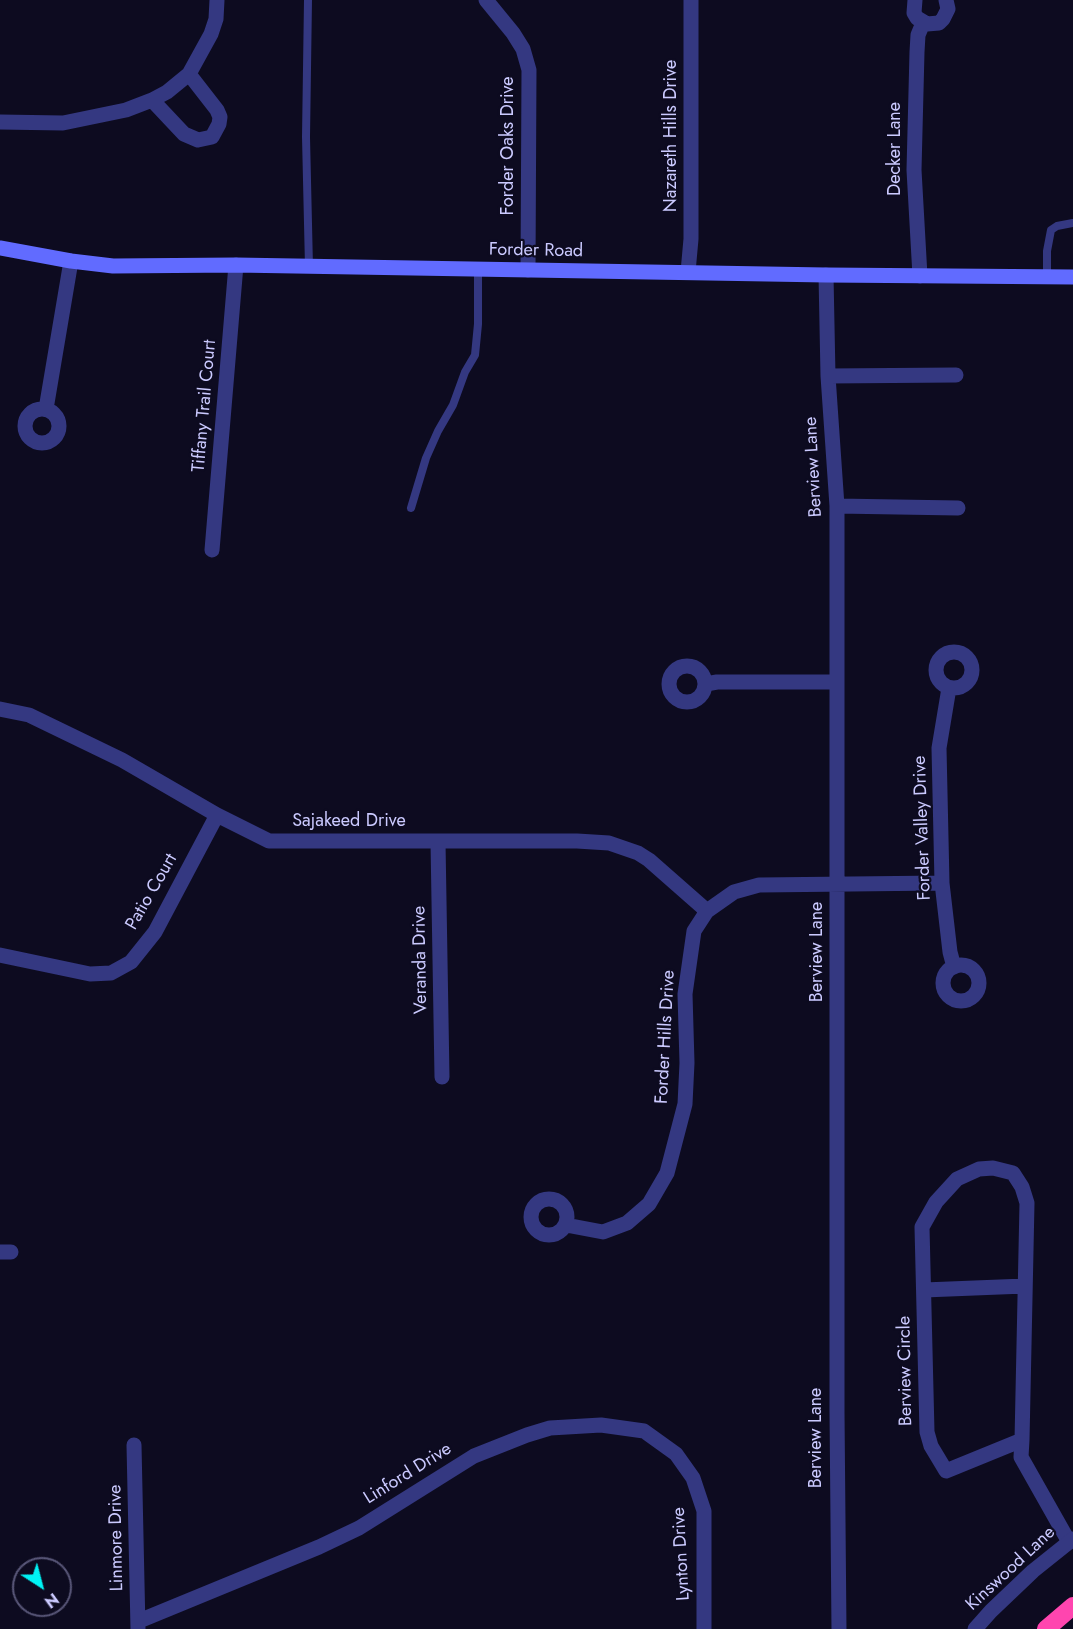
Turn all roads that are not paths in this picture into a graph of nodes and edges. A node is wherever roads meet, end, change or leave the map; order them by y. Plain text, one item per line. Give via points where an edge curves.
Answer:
1 (217, 0) edge
2 (308, 0) edge
3 (486, 0) edge
4 (691, 0) edge
5 (915, 0) edge
6 (946, 0) edge
7 (923, 22) junction
8 (189, 74) junction
9 (152, 100) junction
10 (0, 122) edge
11 (1073, 223) edge
12 (0, 248) edge
13 (71, 261) junction
14 (236, 265) junction
15 (309, 267) junction
16 (478, 270) junction
17 (528, 270) junction
18 (688, 272) junction
19 (826, 275) junction
20 (920, 276) junction
21 (1047, 277) junction
22 (1073, 277) edge
23 (956, 375) dead end
24 (828, 376) junction
25 (46, 409) dead end
26 (837, 506) junction
27 (411, 508) dead end
28 (958, 508) dead end
29 (212, 550) dead end
30 (837, 682) junction
31 (706, 684) dead end
32 (949, 688) dead end
33 (0, 709) edge
34 (217, 815) junction
35 (438, 842) junction
36 (942, 883) junction
37 (837, 884) junction
38 (707, 911) junction
39 (0, 955) edge
40 (954, 967) dead end
41 (442, 1077) dead end
42 (566, 1225) dead end
43 (1025, 1286) junction
44 (924, 1290) junction
45 (1022, 1440) junction
46 (134, 1445) dead end
47 (693, 1478) joint
48 (1071, 1540) edge
49 (1073, 1606) edge
50 (138, 1625) edge
51 (704, 1629) edge
52 (839, 1629) edge
53 (975, 1629) edge
54 (1047, 1629) edge

1 - 8 street via 211,34
2 - 15 lane
3 - 17 street, Forder Oaks Drive via 513,33 529,70
4 - 18 street, Nazareth Hills Drive via 692,239
5 - 7 street via 914,13
6 - 7 street via 944,19 933,24
7 - 20 street, Decker Lane via 916,52 914,170
8 - 9 street
8 - 9 street via 220,117 212,137 198,140 184,134
9 - 10 street via 126,110 63,123
11 - 21 lane via 1052,230
12 - 13 main road, Forder Road
13 - 14 main road, Forder Road via 113,266
13 - 25 street
14 - 15 main road, Forder Road
14 - 29 street, Tiffany Trail Court
15 - 16 main road, Forder Road
16 - 17 main road, Forder Road
16 - 27 lane via 475,355 426,458
17 - 18 main road, Forder Road
18 - 19 main road, Forder Road
19 - 20 main road, Forder Road
19 - 24 street, Berview Lane
20 - 21 main road, Forder Road
21 - 22 main road, Forder Road
23 - 24 street
24 - 26 street, Berview Lane
26 - 28 street
26 - 30 street, Berview Lane
30 - 31 street
30 - 37 street, Berview Lane
32 - 36 street, Forder Valley Drive via 939,748
33 - 34 street, Sajakeed Drive via 29,715 122,760
34 - 35 street, Sajakeed Drive via 270,841
34 - 39 street, Patio Court via 155,932 130,962 111,973 90,974
35 - 38 street, Sajakeed Drive via 609,843 649,860
35 - 41 street, Veranda Drive
36 - 37 street, Forder Hills Drive
36 - 40 street, Forder Valley Drive
37 - 38 street, Forder Hills Drive via 759,885 734,892
37 - 52 street, Berview Lane
38 - 42 street, Forder Hills Drive via 694,931 685,994 685,1104 667,1173 649,1204 627,1223 603,1232
43 - 44 street, Berview Circle
43 - 44 street, Berview Circle via 1027,1203 1013,1173 993,1168 979,1169 957,1179 936,1202 922,1227
43 - 45 street, Berview Circle
44 - 45 street, Berview Circle via 927,1432 946,1471
45 - 48 street, Berview Circle via 1021,1457
46 - 50 street, Linmore Drive
47 - 50 street, Linford Drive via 676,1454 644,1431 601,1425 550,1428 474,1456 359,1528
47 - 51 street, Lynton Drive via 704,1511
48 - 53 street, Kinswood Lane via 1033,1571
49 - 54 highway

